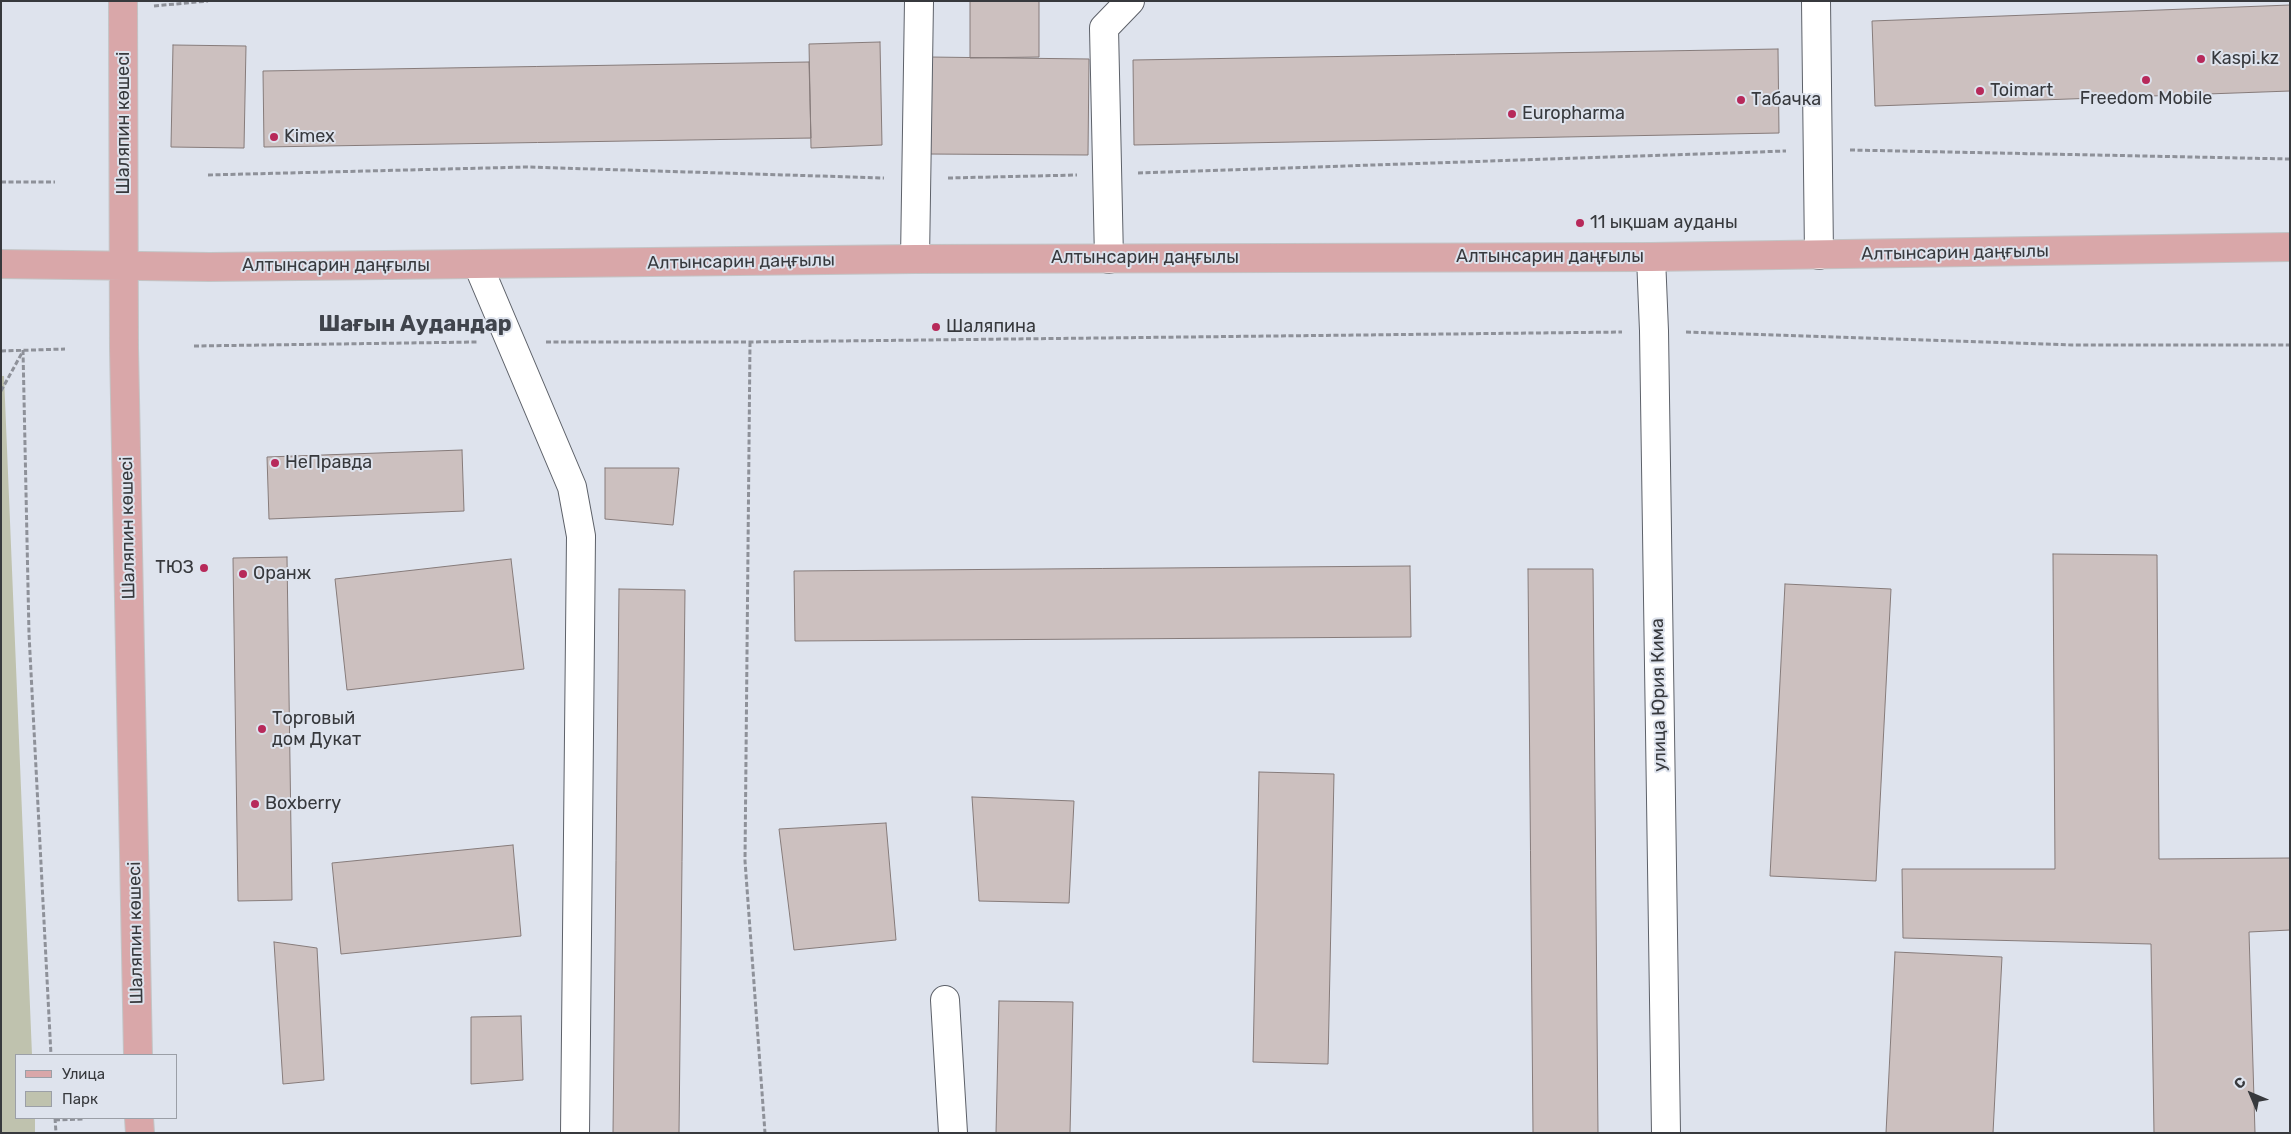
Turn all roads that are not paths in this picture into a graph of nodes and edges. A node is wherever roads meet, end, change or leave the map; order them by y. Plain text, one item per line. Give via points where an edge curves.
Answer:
1 (920, 1) edge
2 (1130, 1) edge
3 (1816, 1) edge
4 (123, 5) edge
5 (2290, 247) edge
6 (1819, 255) junction
7 (1651, 257) junction
8 (1109, 258) junction
9 (915, 259) junction
10 (1, 264) edge
11 (124, 265) junction
12 (478, 265) junction
13 (945, 1000) dead end
14 (138, 1054) edge
15 (139, 1119) edge
16 (140, 1133) edge
17 (575, 1133) edge
18 (953, 1133) edge
19 (1666, 1133) edge

1 - 9 street
2 - 8 street via 1104,28
3 - 6 street
4 - 11 main road, Шаляпин көшесі
5 - 6 main road, Алтынсарин даңғылы
6 - 7 main road, Алтынсарин даңғылы
7 - 8 main road, Алтынсарин даңғылы
7 - 19 street, улица Юрия Кима
8 - 9 main road, Алтынсарин даңғылы
9 - 12 main road, Алтынсарин даңғылы
10 - 11 main road, Алтынсарин даңғылы
11 - 12 main road, Алтынсарин даңғылы
11 - 14 main road, Шаляпин көшесі
12 - 17 street via 572,487 581,536
13 - 18 street
15 - 16 main road

